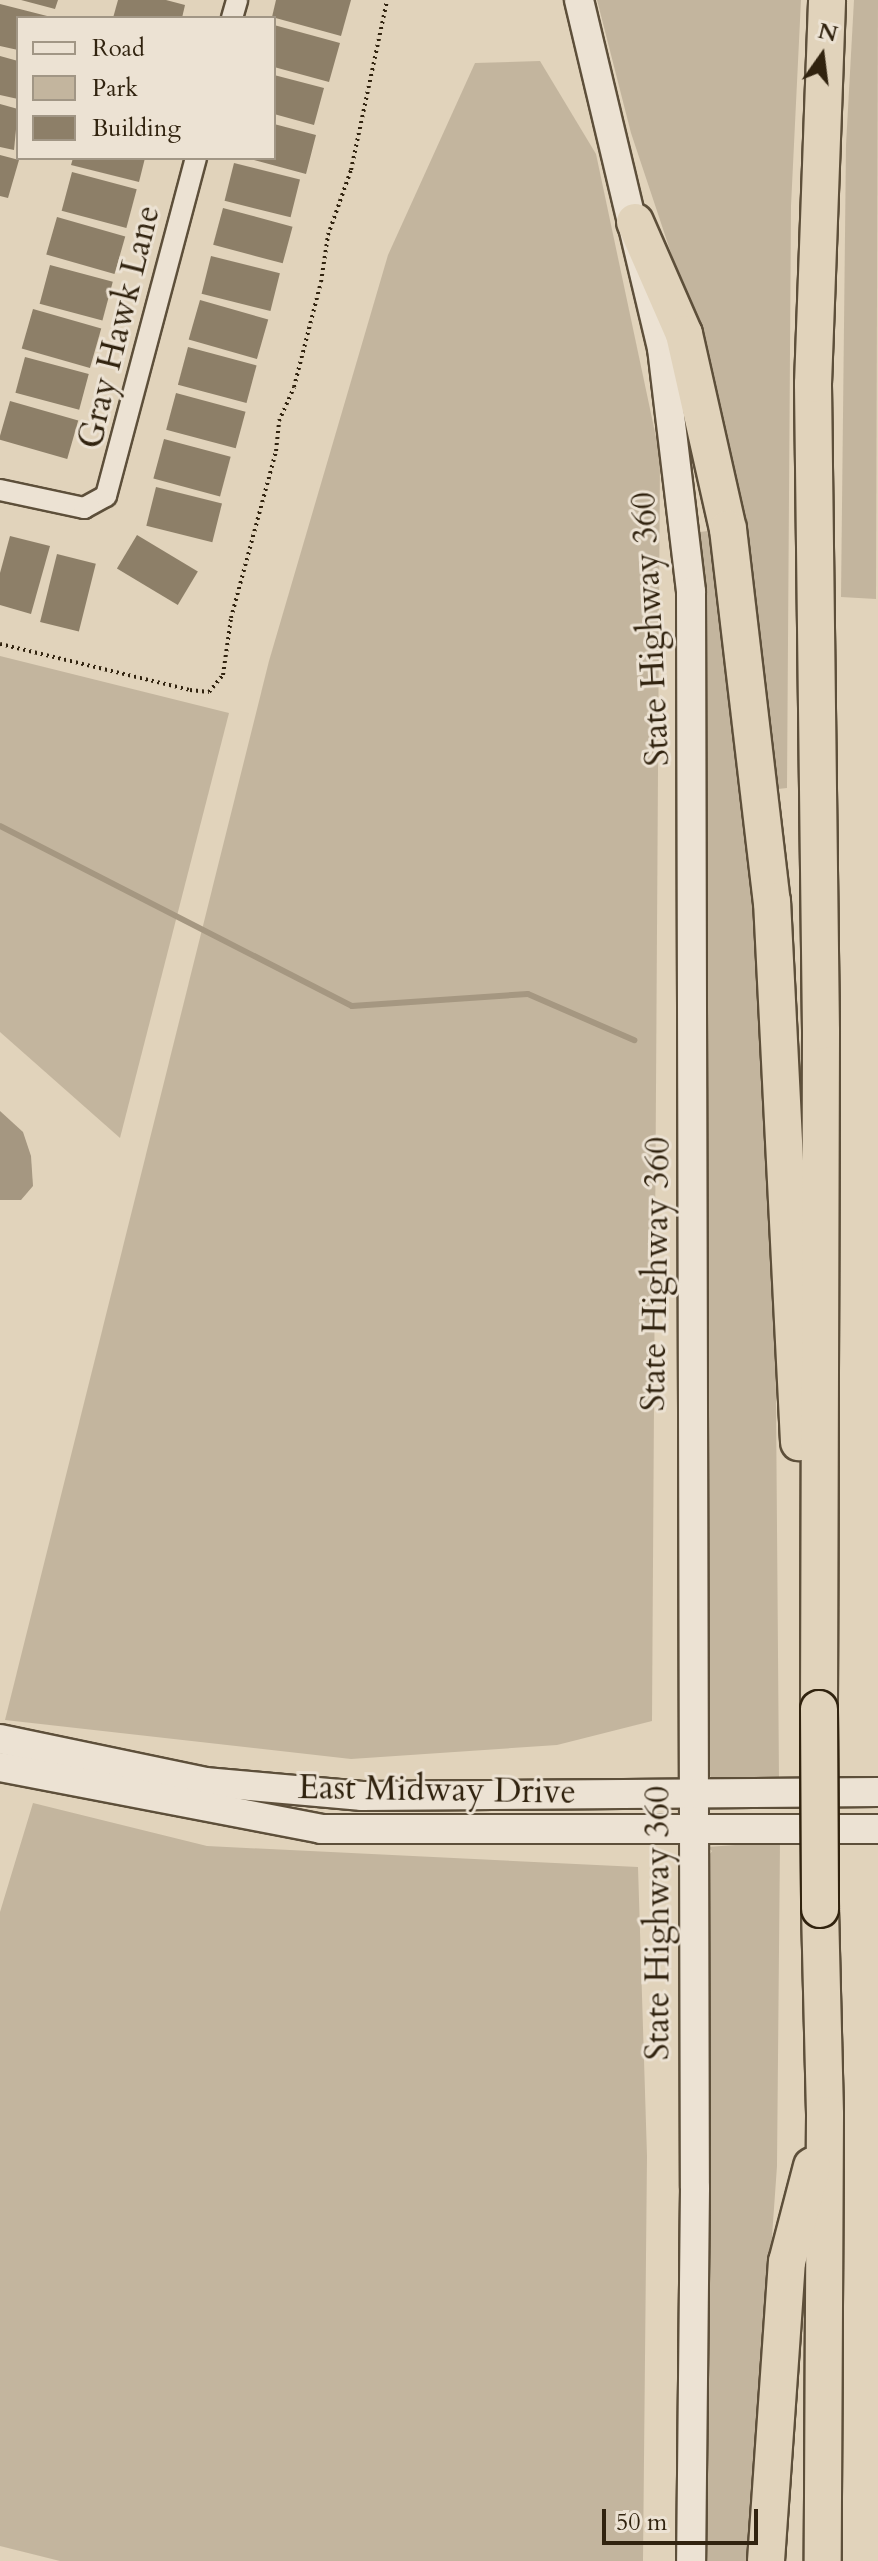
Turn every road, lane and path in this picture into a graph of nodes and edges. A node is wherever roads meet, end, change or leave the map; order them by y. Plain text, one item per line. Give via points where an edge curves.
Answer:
1 (387, 0) edge
2 (579, 0) edge
3 (827, 0) edge
4 (195, 160) edge
5 (635, 222) junction
6 (0, 490) edge
7 (0, 644) edge
8 (820, 1521) junction
9 (0, 1739) edge
10 (0, 1767) edge
11 (693, 1791) junction
12 (878, 1792) edge
13 (693, 1829) junction
14 (878, 1829) edge
15 (825, 2115) junction
16 (691, 2561) edge
17 (766, 2561) edge
18 (823, 2561) edge

1 - 7 path via 351,170 328,235 317,297 294,387 279,421 276,451 231,618 223,675 209,692 190,690
2 - 5 main road, State Highway 360
3 - 8 highway via 813,384
4 - 6 street, Gray Hawk Lane via 106,496 95,506 61,505
5 - 8 highway via 684,334 728,529 772,901 796,1431
5 - 11 main road, State Highway 360 via 662,348 681,487 695,683
8 - 15 highway, bridge
9 - 11 main road, East Midway Drive via 205,1782 278,1790 362,1796
10 - 13 main road, East Midway Drive via 321,1829
11 - 12 main road, East Midway Drive
11 - 13 main road, State Highway 360
13 - 14 main road, East Midway Drive
13 - 16 main road, State Highway 360
15 - 17 highway via 787,2262
15 - 18 highway

